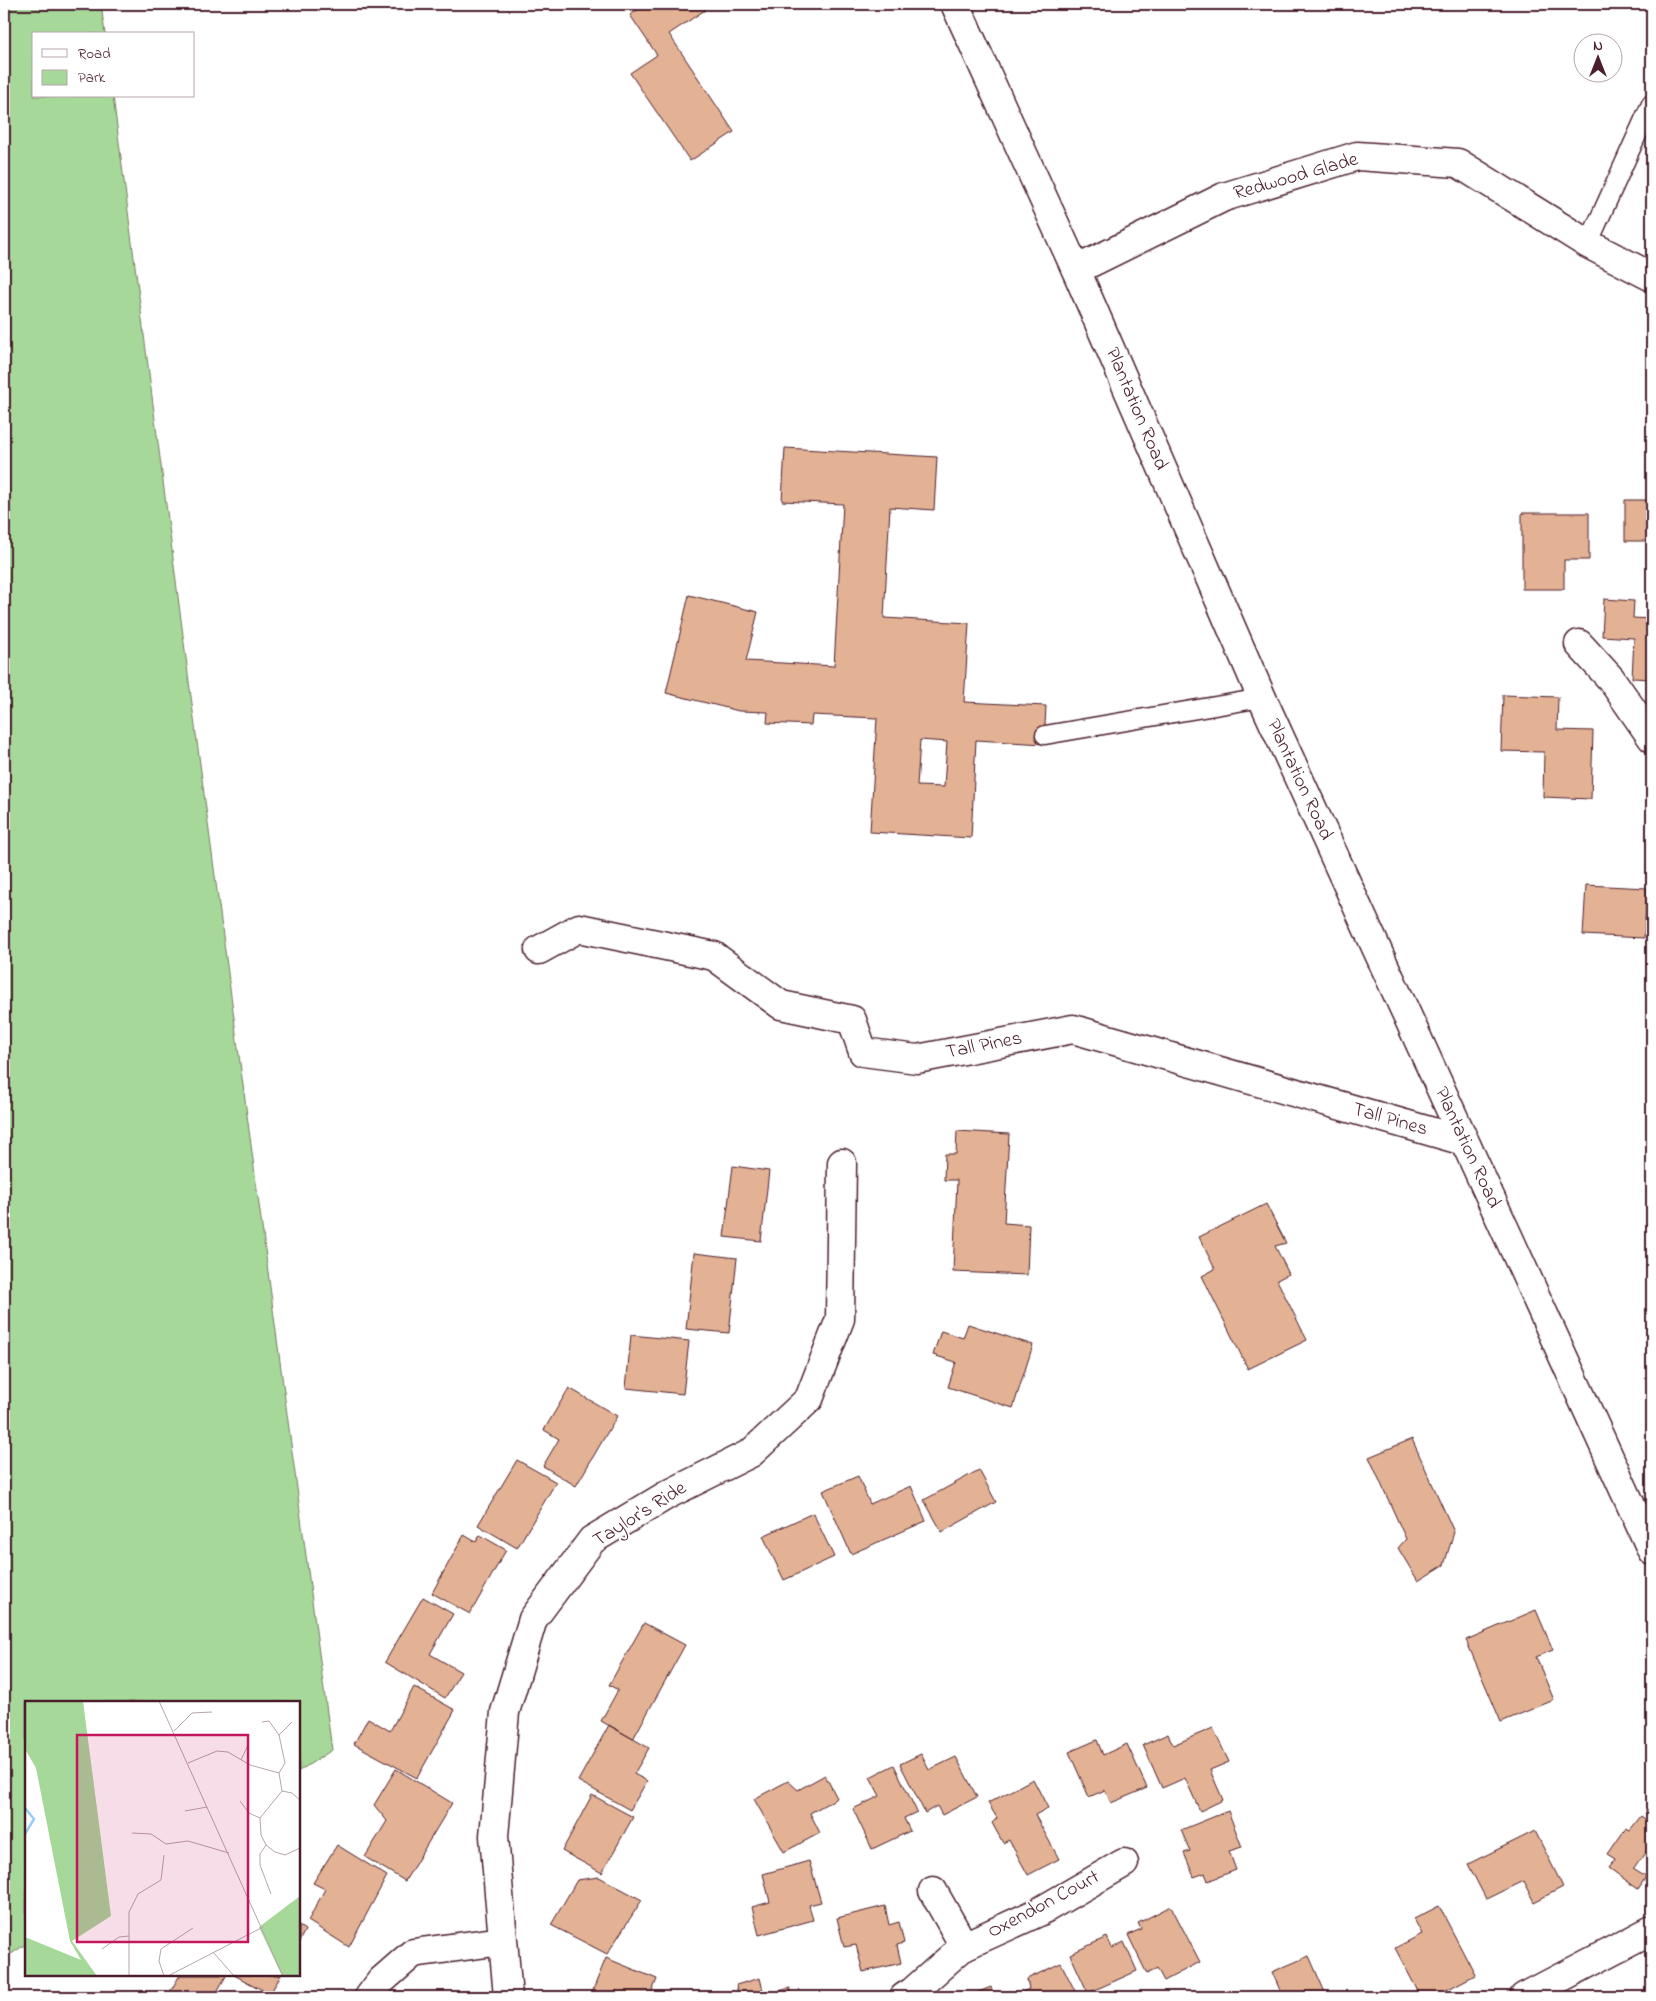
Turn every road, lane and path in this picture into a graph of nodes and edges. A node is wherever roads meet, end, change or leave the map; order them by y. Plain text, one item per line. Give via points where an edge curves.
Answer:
1 (955, 4) edge
2 (1650, 104) dead end
3 (1588, 244) junction
4 (1076, 270) junction
5 (1652, 277) edge
6 (1579, 644) dead end
7 (1262, 698) junction
8 (1045, 735) dead end
9 (1652, 738) edge
10 (538, 950) dead end
11 (1464, 1141) junction
12 (842, 1163) dead end
13 (1652, 1551) edge
14 (1124, 1863) dead end
15 (933, 1891) dead end
16 (1652, 1930) edge
17 (502, 1941) junction
18 (964, 1946) junction
19 (369, 1997) edge
20 (508, 1997) edge
21 (904, 1997) edge
22 (1524, 1997) edge

1 - 4 street, Plantation Road
2 - 3 lane
3 - 4 street, Redwood Glade via 1458,164 1357,156 1224,197
3 - 5 street, Redwood Glade
4 - 7 street, Plantation Road
6 - 9 street via 1611,679
7 - 8 lane
7 - 11 street, Plantation Road
10 - 11 street, Tall Pines via 579,928 714,956 781,1005 852,1020 863,1052 917,1059 1073,1029
11 - 13 street, Plantation Road
12 - 17 street, Taylor's Ride via 840,1319 810,1399 751,1453 666,1495 592,1540 533,1619 505,1712 494,1836
14 - 18 street, Oxendon Court via 1039,1912
15 - 18 street, Oxendon Court
16 - 22 street
17 - 19 street via 413,1954 381,1981
17 - 20 street, Taylor's Ride
18 - 21 street, Oxendon Court

